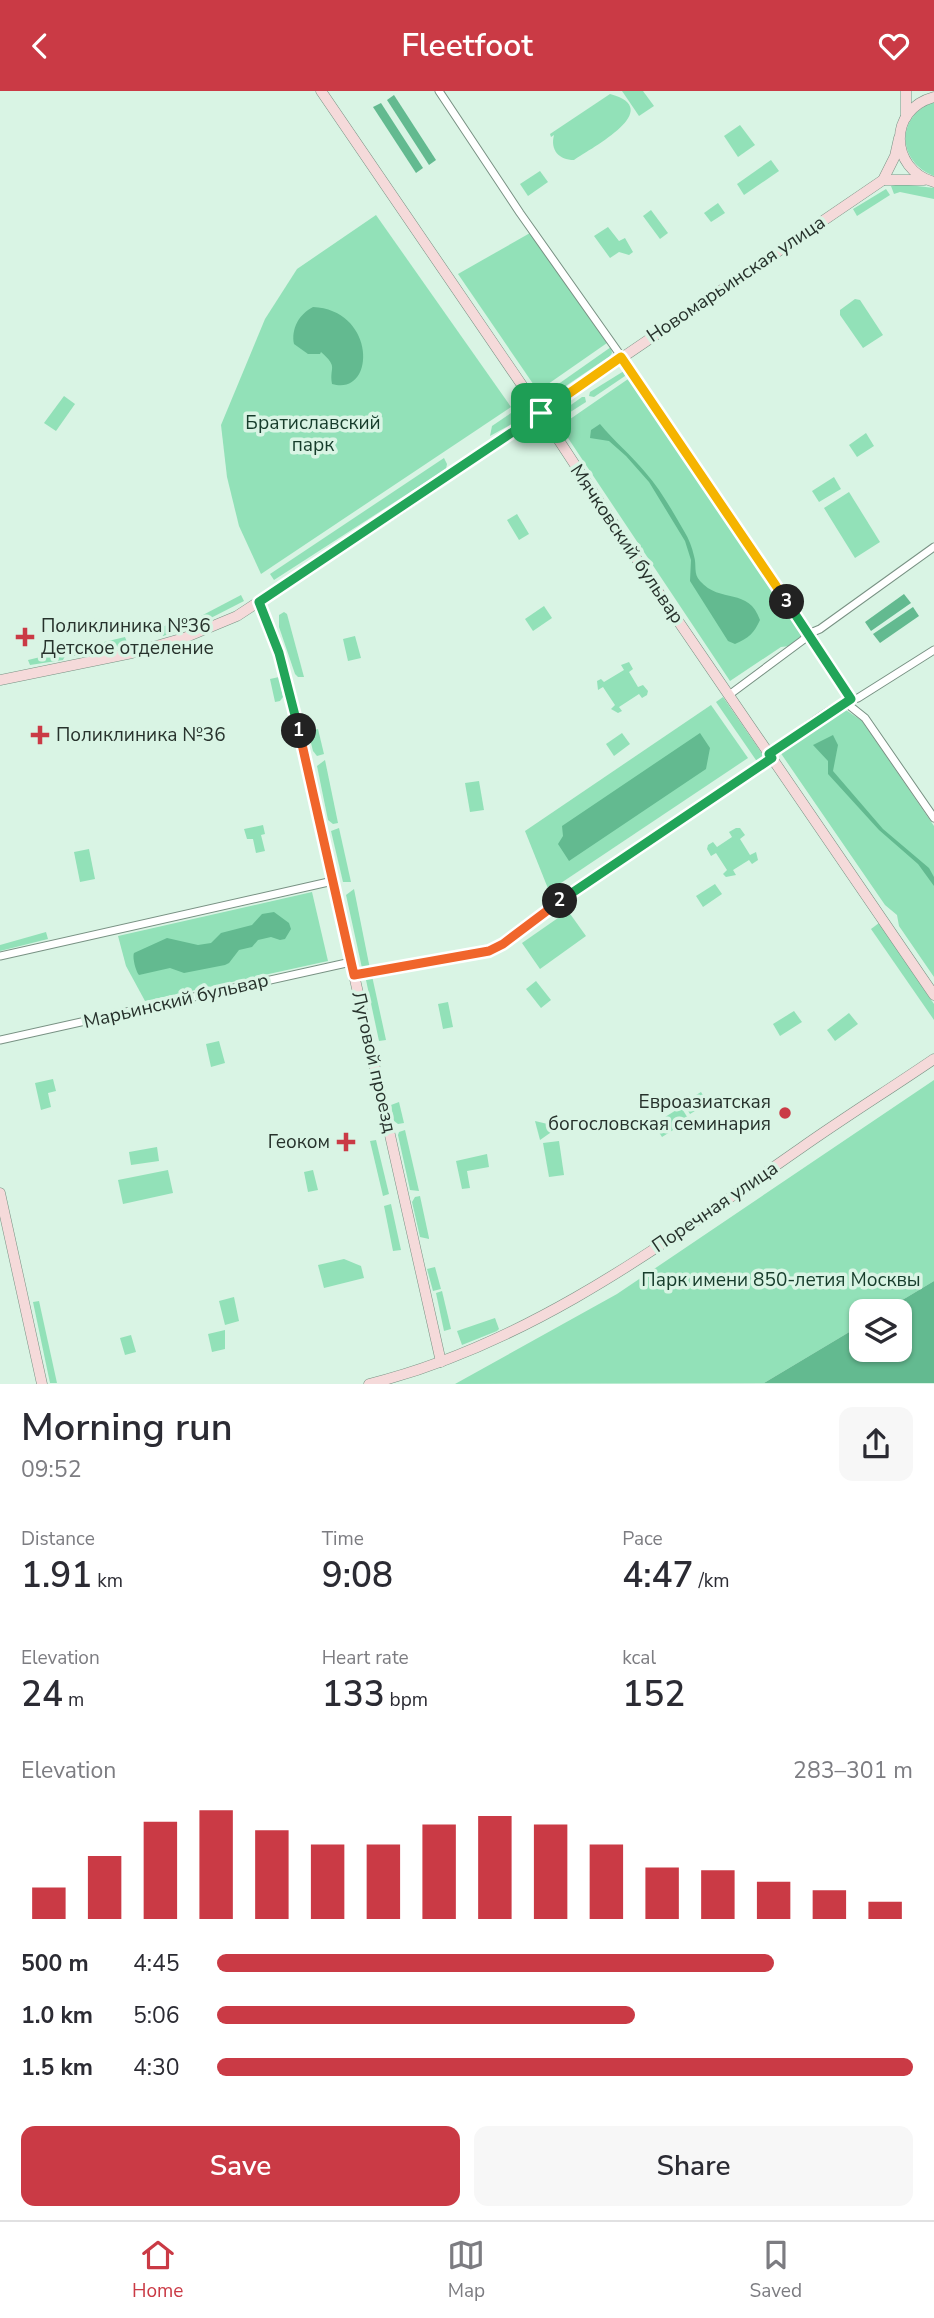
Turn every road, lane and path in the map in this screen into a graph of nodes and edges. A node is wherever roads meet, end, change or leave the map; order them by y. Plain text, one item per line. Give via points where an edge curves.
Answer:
1 (321, 91) edge
2 (439, 91) edge
3 (906, 91) edge
4 (922, 91) edge
5 (934, 96) edge
6 (905, 117) junction
7 (899, 138) junction
8 (883, 180) junction
9 (931, 181) edge
10 (621, 357) junction
11 (541, 413) junction
12 (934, 547) edge
13 (259, 602) junction
14 (808, 634) junction
15 (934, 650) edge
16 (0, 680) edge
17 (729, 695) junction
18 (848, 700) junction
19 (771, 756) junction
20 (934, 818) edge
21 (333, 881) junction
22 (0, 956) edge
23 (351, 962) junction
24 (354, 975) junction
25 (934, 995) edge
26 (0, 1040) edge
27 (934, 1059) edge
28 (0, 1193) edge
29 (441, 1362) junction
30 (42, 1384) edge
31 (369, 1384) edge

1 - 11 street, Мячковский бульвар
2 - 10 street
3 - 6 street
4 - 5 street
5 - 6 street
6 - 7 street
7 - 8 street
7 - 9 street via 907,164
8 - 9 street
8 - 10 street, Новомарьинская улица
10 - 11 street, Новомарьинская улица
10 - 14 street
11 - 13 street, Новомарьинская улица
11 - 17 street, Мячковский бульвар
12 - 14 street
13 - 16 street, Новомарьинская улица via 184,638
13 - 21 street, Луговой проезд via 285,673
14 - 17 street
14 - 18 street
15 - 18 street
17 - 19 street, Мячковский бульвар
18 - 19 street
18 - 20 street
19 - 24 street via 496,948
19 - 25 street, Мячковский бульвар
21 - 22 street
21 - 23 street, Луговой проезд
23 - 24 street, Луговой проезд
23 - 26 street, Марьинский бульвар
24 - 29 street, Луговой проезд
27 - 29 street, Поречная улица via 577,1297 487,1344
28 - 30 street
29 - 31 street, Поречная улица

